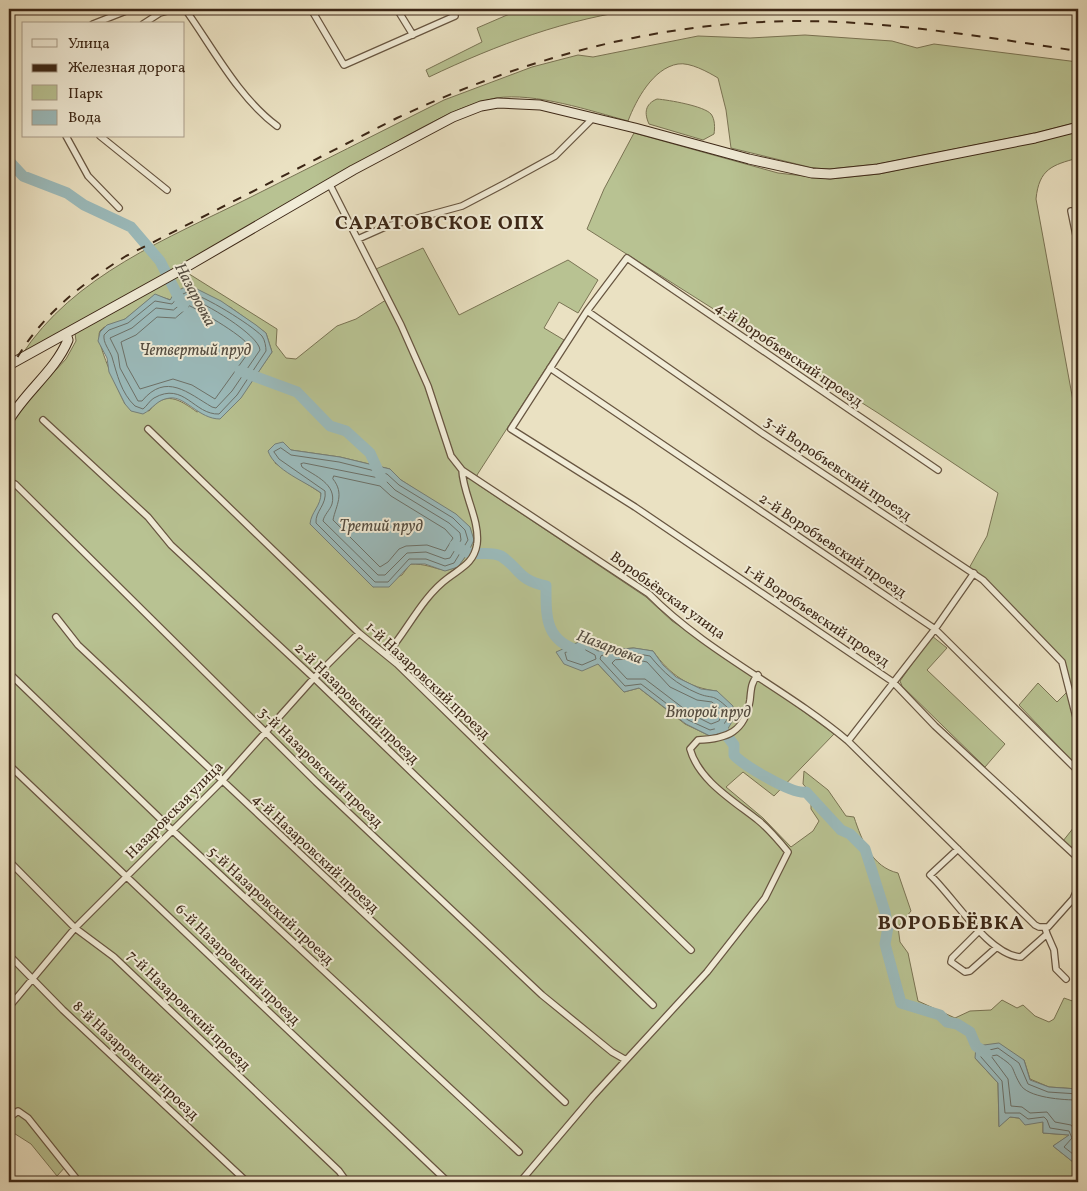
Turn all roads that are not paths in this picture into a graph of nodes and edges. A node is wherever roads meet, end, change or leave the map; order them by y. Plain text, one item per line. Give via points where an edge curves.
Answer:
1 (175, 9) edge
2 (185, 9) edge
3 (310, 9) edge
4 (397, 9) edge
5 (126, 10) dead end
6 (455, 11) edge
7 (99, 22) edge
8 (145, 22) edge
9 (413, 35) junction
10 (594, 117) junction
11 (277, 126) dead end
12 (1078, 127) edge
13 (67, 138) edge
14 (102, 138) edge
15 (329, 183) junction
16 (167, 190) dead end
17 (119, 208) dead end
18 (1071, 211) dead end
19 (358, 239) junction
20 (1078, 245) edge
21 (587, 312) junction
22 (66, 334) junction
23 (9, 365) edge
24 (550, 368) junction
25 (9, 420) edge
26 (43, 420) dead end
27 (148, 428) dead end
28 (462, 470) junction
29 (938, 470) dead end
30 (9, 482) edge
31 (974, 573) junction
32 (56, 617) dead end
33 (935, 628) junction
34 (359, 633) junction
35 (386, 655) junction
36 (9, 673) edge
37 (758, 674) junction
38 (314, 678) junction
39 (893, 682) junction
40 (1078, 725) edge
41 (266, 730) junction
42 (848, 741) junction
43 (9, 766) edge
44 (1078, 771) edge
45 (221, 782) junction
46 (172, 830) junction
47 (958, 849) junction
48 (1078, 858) edge
49 (9, 861) edge
50 (125, 876) junction
51 (1078, 888) edge
52 (75, 928) junction
53 (980, 930) junction
54 (1046, 931) junction
55 (996, 948) junction
56 (691, 950) dead end
57 (9, 955) edge
58 (32, 978) junction
59 (1066, 979) dead end
60 (653, 1005) dead end
61 (9, 1006) edge
62 (626, 1060) junction
63 (565, 1102) dead end
64 (9, 1118) edge
65 (519, 1152) dead end
66 (79, 1182) edge
67 (247, 1182) edge
68 (347, 1182) edge
69 (448, 1182) edge
70 (520, 1182) edge

1 - 8 street
2 - 11 street via 248,98
3 - 9 street via 344,65
4 - 9 street
5 - 7 street
6 - 9 street via 455,16
10 - 12 street via 749,159 830,174 878,169
10 - 15 street via 540,105 480,106 452,116
10 - 19 street via 555,156 462,206
13 - 17 street via 88,176
14 - 16 street
15 - 19 street, Воробьёвская улица via 350,229
15 - 22 street
18 - 20 street
19 - 28 street, Воробьёвская улица via 428,386 451,456
21 - 24 street
21 - 29 street, 4-й Воробъевский проезд via 627,258
21 - 31 street, 3-й Воробъевский проезд
22 - 23 street
22 - 25 street via 68,340 61,356 17,406
24 - 33 street, 2-й Воробъевский проезд
24 - 39 street, 1-й Воробъевский проезд via 511,429 635,507
26 - 38 street, 2-й Назаровский проезд
27 - 34 street, 1-й Назаровский проезд
28 - 35 street via 477,544 466,567 432,593
28 - 37 street, Воробьёвская улица via 649,594 674,619
30 - 41 street, 3-й Назаровский проезд
31 - 33 street
31 - 40 street, 3-й Воробъевский проезд via 1062,662
32 - 45 street, 4-й Назаровский проезд via 78,646
33 - 39 street
33 - 44 street, 2-й Воробъевский проезд
34 - 35 street, 1-й Назаровский проезд
34 - 38 street, Назаровская улица
35 - 56 street, 1-й Назаровский проезд
36 - 46 street, 5-й Назаровский проезд
37 - 42 street, Воробьёвская улица
37 - 62 street via 753,680 749,708 738,728 720,740 698,740 690,749 693,762 709,780 759,821 788,852 765,898 707,972
38 - 41 street, Назаровская улица
38 - 60 street, 2-й Назаровский проезд
39 - 42 street
39 - 48 street, 1-й Воробъевский проезд via 935,726
41 - 45 street, Назаровская улица
41 - 62 street, 3-й Назаровский проезд via 316,782 542,995
42 - 47 street, Воробьёвская улица
43 - 50 street, 6-й Назаровский проезд
45 - 46 street, Назаровская улица
45 - 63 street, 4-й Назаровский проезд
46 - 50 street, Назаровская улица
46 - 65 street, 5-й Назаровский проезд
47 - 53 street via 930,875
47 - 54 street, Воробьёвская улица via 1035,925
49 - 52 street, 7-й Назаровский проезд
50 - 52 street, Назаровская улица
50 - 69 street, 6-й Назаровский проезд
51 - 54 street via 1073,899
52 - 58 street, Назаровская улица
52 - 68 street, 7-й Назаровский проезд via 114,957
53 - 55 street
53 - 55 street via 951,962 965,972 970,971
54 - 55 street via 1020,957
54 - 59 street via 1054,950 1056,969
57 - 58 street, 8-й Назаровский проезд
58 - 61 street, Назаровская улица
58 - 67 street, 8-й Назаровский проезд
62 - 70 street
64 - 66 street via 18,1111 28,1118

